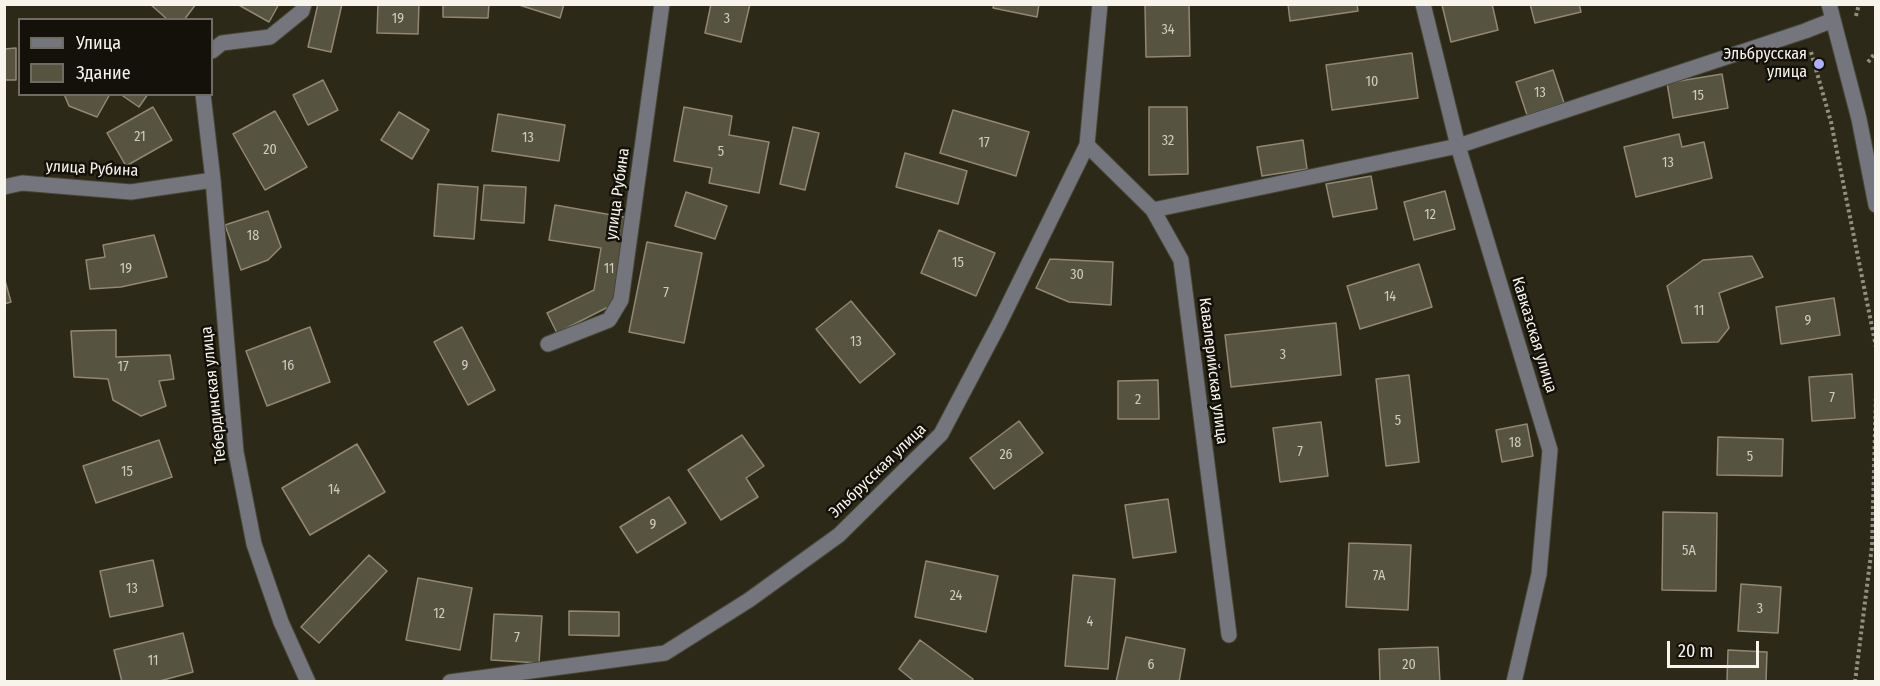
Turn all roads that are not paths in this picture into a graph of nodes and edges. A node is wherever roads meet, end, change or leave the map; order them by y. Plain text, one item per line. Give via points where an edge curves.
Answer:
1 (304, 4) edge
2 (662, 4) edge
3 (1100, 4) edge
4 (1423, 4) edge
5 (1831, 12) edge
6 (213, 50) edge
7 (203, 96) edge
8 (1859, 119) junction
9 (1875, 126) edge
10 (1087, 145) junction
11 (1458, 146) junction
12 (213, 180) junction
13 (4, 187) edge
14 (1875, 205) edge
15 (1153, 210) junction
16 (548, 344) dead end
17 (1229, 634) dead end
18 (308, 681) edge
19 (450, 681) edge
20 (1514, 681) edge

1 - 6 street via 302,11 270,37 222,43
2 - 16 street, улица Рубина via 621,300 609,320
3 - 10 street, Эльбрусская улица
4 - 11 street, Кавказская улица
5 - 8 street
5 - 11 street via 1805,31
7 - 12 street, Тебердинская улица
8 - 9 street
8 - 14 street
10 - 15 street, Кавалерийская улица
10 - 19 street, Эльбрусская улица via 941,434 839,535 748,600 665,652
11 - 15 street
11 - 20 street, Кавказская улица via 1550,450 1539,574
12 - 13 street, улица Рубина via 131,192 22,183
12 - 18 street, Тебердинская улица via 236,452 254,544 281,622
15 - 17 street, Кавалерийская улица via 1181,260

